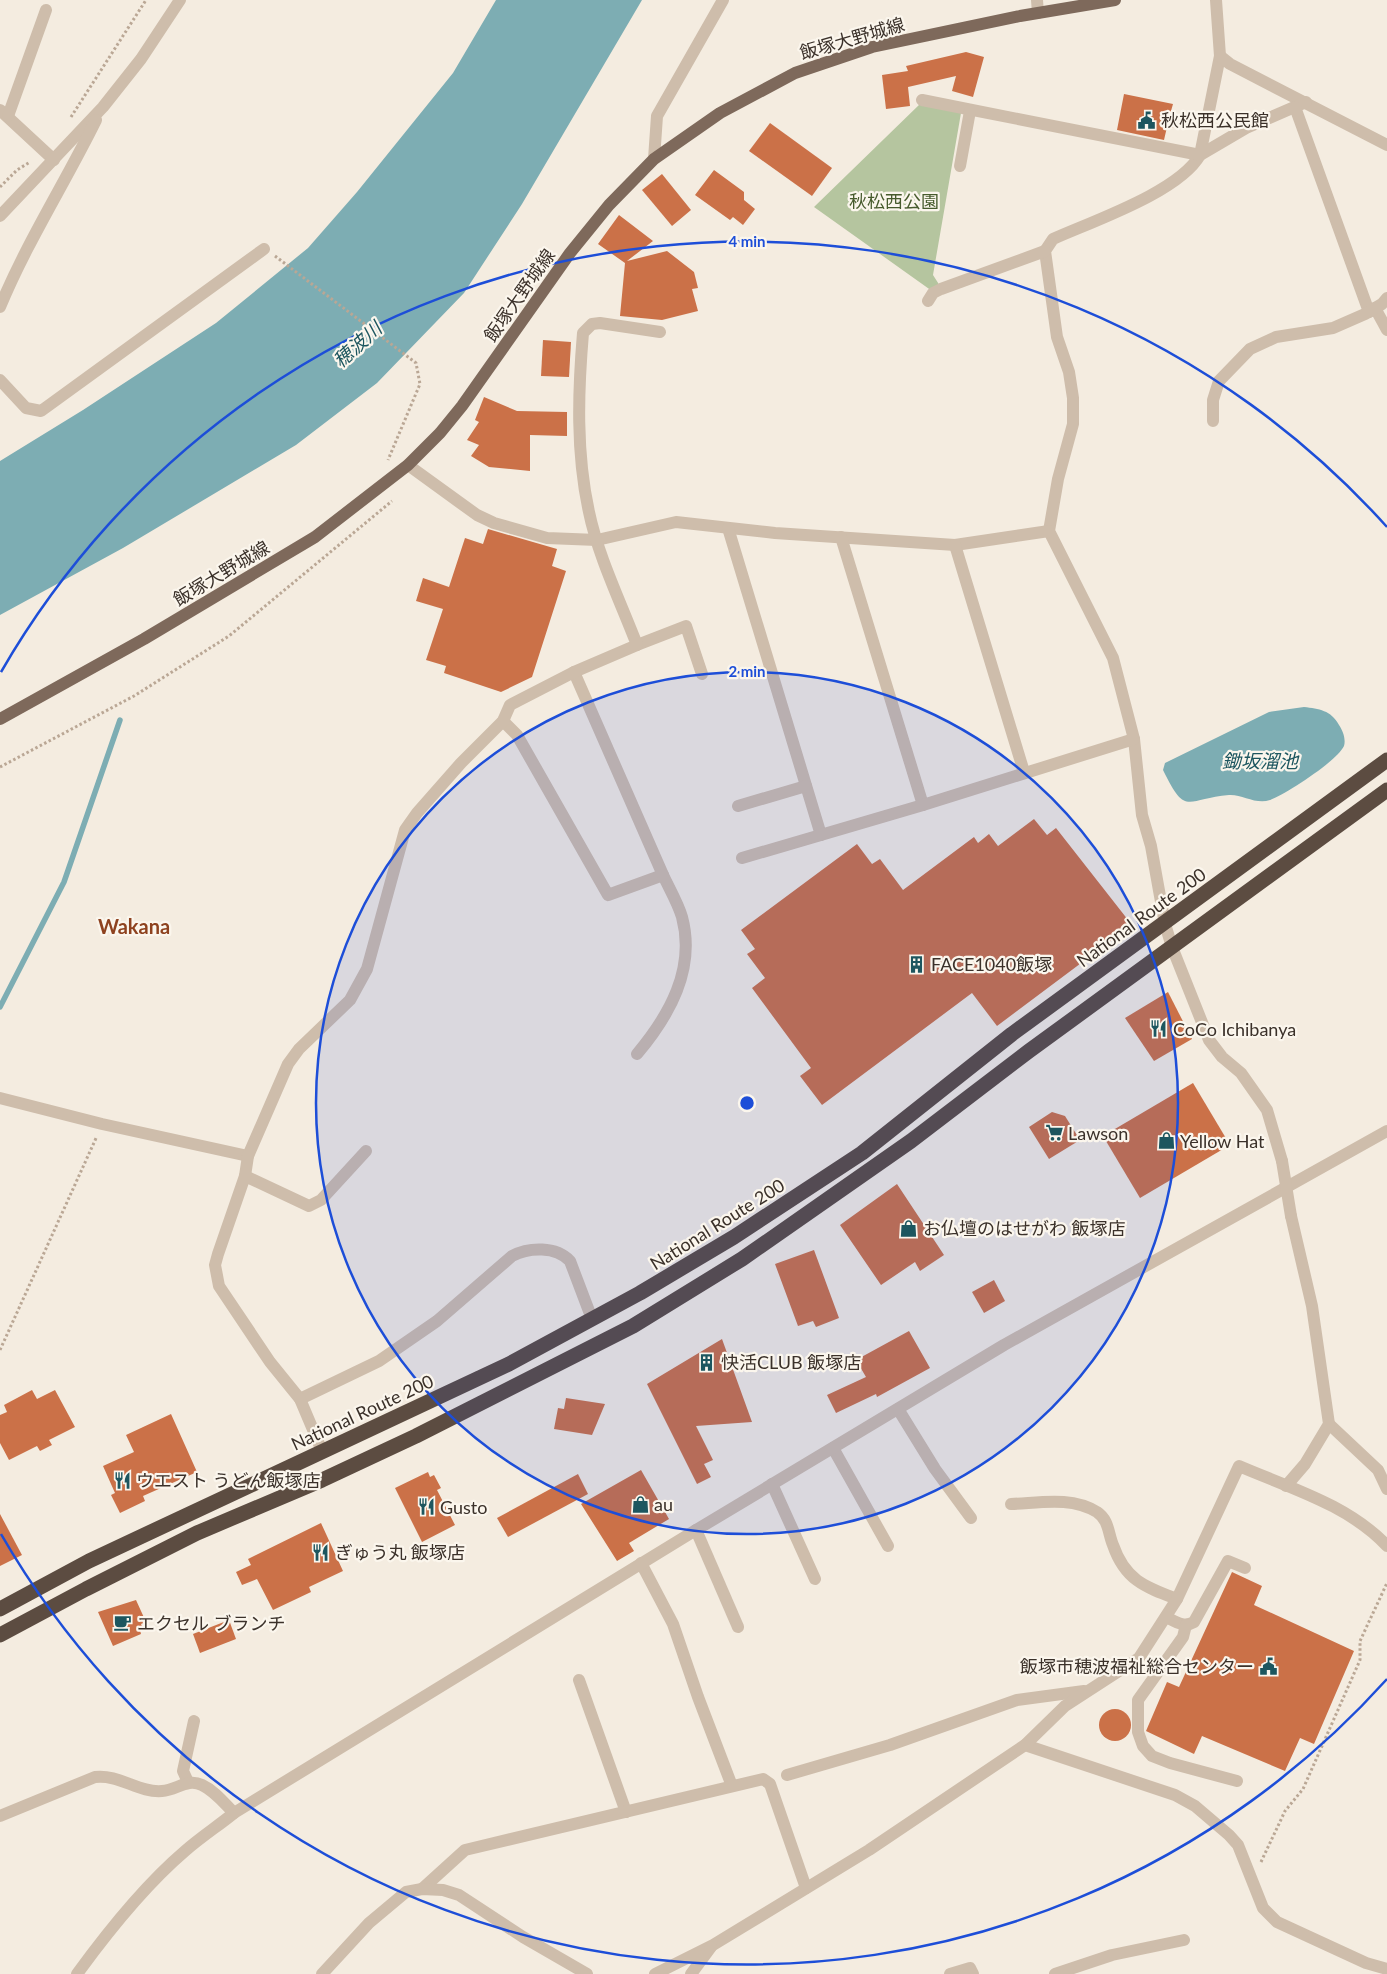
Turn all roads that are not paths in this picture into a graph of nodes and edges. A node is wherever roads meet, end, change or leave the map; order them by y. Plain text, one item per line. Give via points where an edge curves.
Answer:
1 (180, 0) edge
2 (723, 0) edge
3 (1115, 0) edge
4 (1216, 0) edge
5 (1038, 6) edge
6 (46, 10) dead end
7 (1220, 56) junction
8 (922, 100) dead end
9 (1300, 105) junction
10 (103, 107) junction
11 (970, 111) junction
12 (4, 113) edge
13 (1387, 145) edge
14 (1200, 155) junction
15 (654, 159) junction
16 (54, 160) junction
17 (960, 166) dead end
18 (0, 216) edge
19 (264, 249) dead end
20 (1045, 251) junction
21 (1387, 298) edge
22 (928, 300) dead end
23 (0, 307) edge
24 (1372, 310) junction
25 (1387, 330) edge
26 (660, 332) dead end
27 (0, 380) edge
28 (1213, 421) dead end
29 (408, 465) junction
30 (728, 528) junction
31 (1049, 531) junction
32 (841, 537) junction
33 (597, 540) junction
34 (955, 545) junction
35 (637, 645) junction
36 (574, 672) junction
37 (702, 674) dead end
38 (0, 719) edge
39 (503, 721) junction
40 (1134, 738) junction
41 (1387, 760) edge
42 (1024, 772) junction
43 (806, 786) junction
44 (1387, 790) edge
45 (923, 805) junction
46 (738, 806) dead end
47 (821, 836) junction
48 (742, 858) dead end
49 (663, 875) junction
50 (1165, 924) junction
51 (1172, 947) junction
52 (637, 1054) dead end
53 (0, 1098) edge
54 (1387, 1131) edge
55 (366, 1150) dead end
56 (248, 1156) junction
57 (245, 1176) junction
58 (592, 1319) junction
59 (300, 1400) junction
60 (898, 1409) junction
61 (1329, 1424) junction
62 (833, 1448) junction
63 (322, 1451) junction
64 (772, 1484) junction
65 (1286, 1486) junction
66 (1387, 1489) edge
67 (1011, 1504) dead end
68 (971, 1518) dead end
69 (696, 1530) junction
70 (888, 1546) dead end
71 (1387, 1546) edge
72 (641, 1564) junction
73 (1245, 1568) dead end
74 (815, 1579) dead end
75 (1177, 1599) junction
76 (0, 1609) edge
77 (1166, 1617) junction
78 (1186, 1625) junction
79 (738, 1627) dead end
80 (0, 1635) edge
81 (579, 1680) dead end
82 (1086, 1691) junction
83 (194, 1721) dead end
84 (1026, 1745) junction
85 (787, 1775) dead end
86 (1237, 1781) dead end
87 (188, 1782) junction
88 (732, 1786) junction
89 (626, 1812) junction
90 (234, 1813) junction
91 (0, 1816) edge
92 (806, 1888) junction
93 (422, 1889) junction
94 (1184, 1940) dead end
95 (713, 1945) junction
96 (1387, 1969) edge
97 (77, 1974) edge
98 (322, 1974) edge
99 (587, 1974) edge
100 (655, 1974) edge
101 (692, 1974) edge
102 (950, 1974) edge
103 (973, 1974) edge
104 (1055, 1974) edge

1 - 10 street via 141,59
2 - 15 street via 657,116
3 - 5 main road, 飯塚大野城線
4 - 7 street
5 - 15 main road, 飯塚大野城線 via 872,47 795,73 720,113
6 - 12 street
7 - 9 street
7 - 14 street
8 - 11 street
9 - 13 street
9 - 14 street via 1246,128
9 - 24 street
10 - 16 street
10 - 23 street via 20,261
11 - 14 street
11 - 17 street
12 - 16 street
14 - 20 street via 1186,172 1155,193 1053,239
15 - 29 main road, 飯塚大野城線 via 609,205 570,253 462,406
16 - 18 street
19 - 27 street via 41,411 26,408
20 - 22 street via 941,289
20 - 31 street via 1057,337 1069,372 1073,398 1073,424 1058,479
21 - 24 street
24 - 25 street
24 - 28 street via 1333,328 1276,337 1250,349 1219,381 1213,400
26 - 33 street via 600,323 592,324 583,332 578,395 581,468
29 - 33 street via 477,515 494,523 547,538
29 - 38 main road, 飯塚大野城線 via 315,537 144,639
30 - 32 street
30 - 33 street via 676,522
30 - 43 street
31 - 34 street
31 - 40 street via 1113,658
32 - 34 street
32 - 45 street
33 - 35 street
34 - 42 street
35 - 36 street
35 - 37 street via 686,626
36 - 39 street via 510,705
36 - 49 street
39 - 49 street via 518,735 608,895
39 - 56 street via 450,775 405,830 367,969 350,1000 299,1049 288,1064
40 - 42 street
40 - 50 street via 1142,815
41 - 50 highway, National Route 200
42 - 45 street
43 - 46 street
43 - 47 street
44 - 51 highway
45 - 47 street
47 - 48 street
49 - 52 street via 682,916 685,960 680,982 660,1026
50 - 51 street
50 - 58 highway, National Route 200 via 1012,1034 862,1153 734,1237
51 - 61 street, bridge via 1209,1040 1222,1057 1241,1073 1267,1110 1282,1161 1312,1306
51 - 80 highway via 895,1153 742,1259 633,1326 416,1436 197,1534
53 - 56 street
54 - 60 street via 1004,1345
55 - 57 street via 321,1200 309,1206
56 - 57 street
57 - 59 street via 218,1254 215,1276 270,1362
58 - 59 street via 566,1256 550,1250 520,1252 437,1321 379,1361
58 - 63 highway, National Route 200 via 509,1364
59 - 63 street
60 - 62 street
60 - 68 street via 935,1469
61 - 65 street via 1305,1464
61 - 66 street via 1378,1470
62 - 64 street
62 - 70 street
63 - 76 highway, National Route 200 via 89,1561
64 - 69 street
64 - 74 street
65 - 71 street via 1352,1516
65 - 75 street via 1239,1466
67 - 75 street via 1062,1501 1098,1512 1108,1524 1112,1545 1131,1577 1146,1587
69 - 72 street
69 - 79 street
72 - 88 street via 673,1624
72 - 90 street
73 - 78 street via 1228,1561 1194,1622
75 - 77 street
77 - 78 street
77 - 82 street via 1139,1658
78 - 86 street via 1183,1637 1138,1700 1138,1732 1143,1746 1152,1756
81 - 89 street
82 - 84 street via 1065,1706
82 - 85 street via 1017,1700 890,1745
83 - 87 street via 182,1771
84 - 92 street
84 - 96 street via 1175,1795 1195,1806 1238,1845 1264,1908 1277,1922 1366,1963
87 - 90 street via 201,1784 215,1793
87 - 91 street via 160,1791 108,1776 95,1777
88 - 89 street
88 - 92 street via 763,1779 770,1784
89 - 93 street via 465,1850
90 - 97 street via 185,1851 145,1890
92 - 95 street
93 - 98 street via 406,1892 369,1923
93 - 99 street via 459,1895
94 - 104 street via 1112,1955
95 - 100 street
95 - 101 street
102 - 103 street via 970,1968

